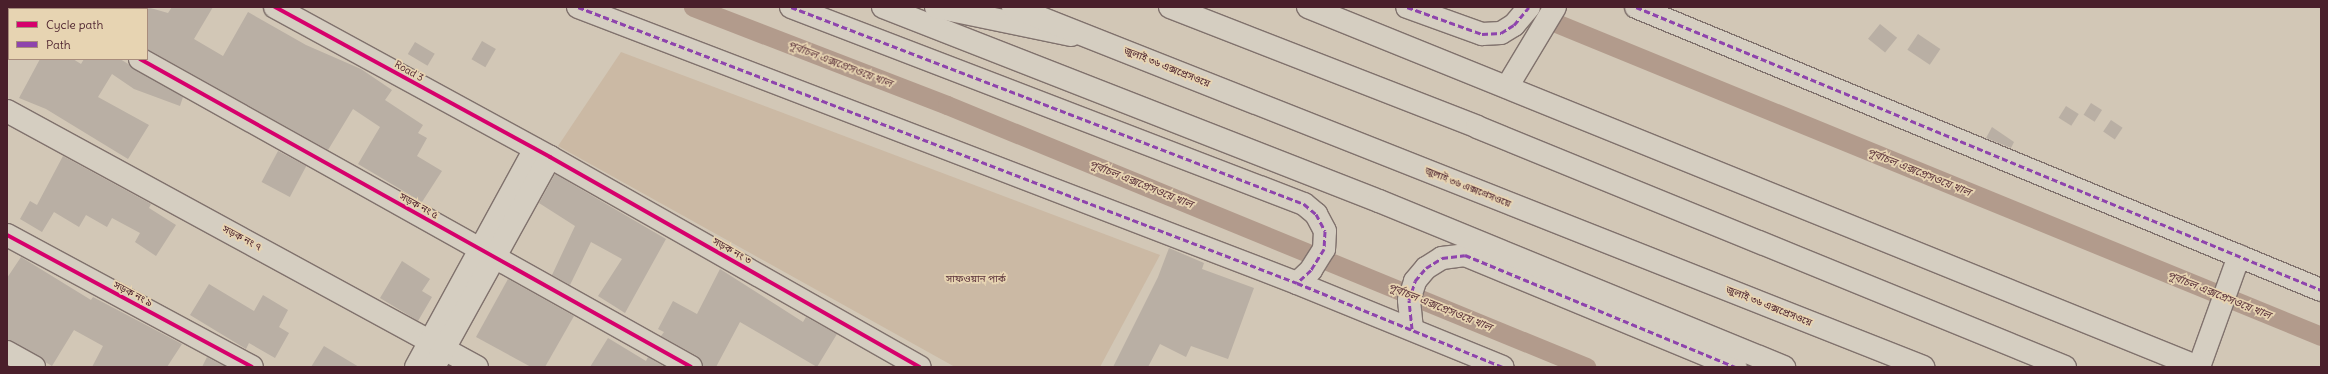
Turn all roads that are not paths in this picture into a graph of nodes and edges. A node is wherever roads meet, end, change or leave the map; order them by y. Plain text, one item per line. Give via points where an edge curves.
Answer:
1 (275, 7) edge
2 (578, 7) edge
3 (791, 7) edge
4 (883, 7) edge
5 (936, 7) edge
6 (1013, 7) edge
7 (1170, 7) edge
8 (1308, 7) edge
9 (1407, 7) edge
10 (1529, 7) edge
11 (1555, 7) edge
12 (1636, 7) edge
13 (1096, 39) junction
14 (142, 60) edge
15 (1507, 87) junction
16 (7, 111) edge
17 (543, 153) junction
18 (7, 235) edge
19 (488, 253) junction
20 (2236, 265) junction
21 (1297, 283) junction
22 (2321, 290) edge
23 (1412, 330) junction
24 (7, 352) edge
25 (436, 352) edge
26 (34, 367) edge
27 (252, 367) edge
28 (416, 367) edge
29 (477, 367) edge
30 (691, 367) edge
31 (920, 367) edge
32 (1503, 367) edge
33 (1736, 367) edge
34 (1784, 367) edge
35 (1923, 367) edge
36 (2065, 367) edge
37 (2198, 367) edge

1 - 17 main road, Road 3
2 - 21 main road
3 - 21 main road via 1304,204 1316,214 1325,231 1324,249 1311,270
4 - 34 main road via 1379,200
5 - 13 main road
6 - 13 main road, জুলাই ৩৬ এক্সপ্রেসওয়ে
7 - 36 main road via 1477,127
8 - 15 main road
9 - 10 main road via 1482,34 1501,33 1520,20
11 - 15 main road
12 - 20 main road
13 - 35 main road, জুলাই ৩৬ এক্সপ্রেসওয়ে
14 - 19 main road, সড়ক নং ৫
15 - 37 main road
16 - 25 main road, সড়ক নং ৭
17 - 19 main road
17 - 31 main road, সড়ক নং ৩
18 - 27 main road, সড়ক নং ৯
19 - 25 main road
19 - 30 main road, সড়ক নং ৫
20 - 22 main road
20 - 37 main road
21 - 23 main road
23 - 32 main road
23 - 33 main road via 1409,300 1415,281 1426,268 1442,258 1465,255
24 - 26 main road
25 - 28 main road
25 - 29 main road, সড়ক নং ৭

